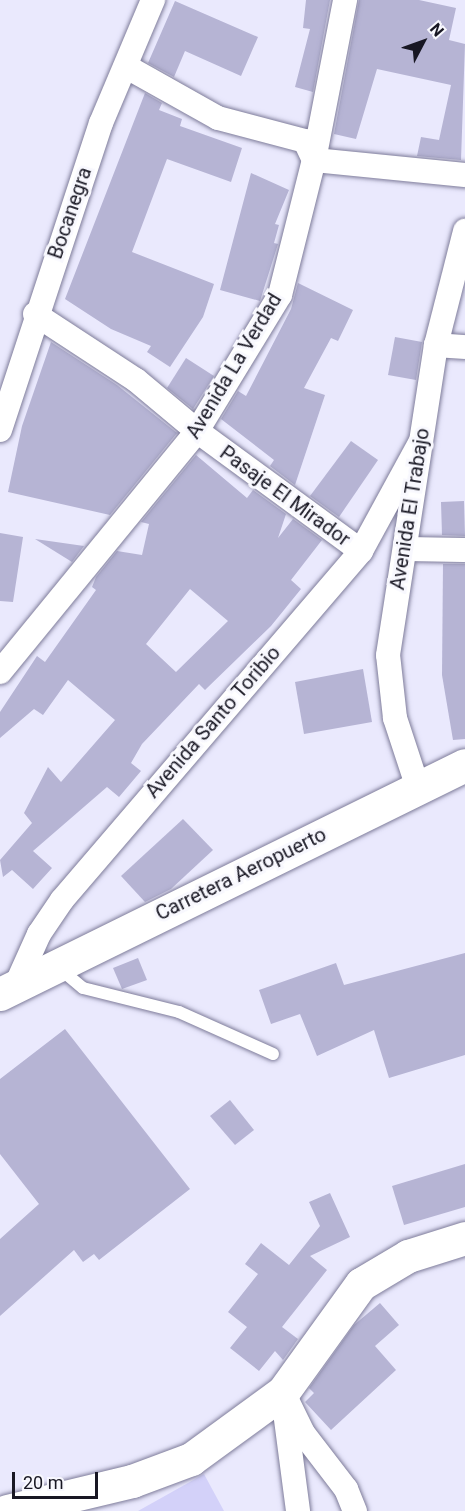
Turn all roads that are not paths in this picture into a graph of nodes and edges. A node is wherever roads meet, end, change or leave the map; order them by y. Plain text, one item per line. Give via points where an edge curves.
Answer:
1 (153, 0) edge
2 (345, 0) edge
3 (127, 67) junction
4 (314, 160) junction
5 (465, 175) edge
6 (465, 231) edge
7 (35, 314) junction
8 (435, 345) junction
9 (465, 347) edge
10 (0, 430) edge
11 (197, 432) junction
12 (420, 443) junction
13 (405, 549) junction
14 (465, 550) edge
15 (361, 551) junction
16 (0, 672) edge
17 (465, 765) edge
18 (418, 788) junction
19 (56, 965) junction
20 (8, 989) edge
21 (273, 1054) dead end
22 (465, 1238) edge
23 (283, 1392) junction
24 (7, 1511) edge
25 (298, 1511) edge
26 (355, 1511) edge

1 - 3 street, Bocanegra
2 - 4 street, Avenida La Verdad
3 - 4 street via 218,118 305,141
3 - 7 street, Bocanegra via 101,123
4 - 5 street
4 - 11 street, Avenida La Verdad via 280,295
6 - 8 street, Avenida El Trabajo
7 - 10 street, Bocanegra
7 - 11 street, Pasaje El Mirador via 136,380
8 - 9 street
8 - 12 street, Avenida El Trabajo
11 - 15 street, Pasaje El Mirador
11 - 16 street, Avenida La Verdad
12 - 13 street, Avenida El Trabajo
12 - 15 street, Avenida Santo Toribio
13 - 14 street
13 - 18 street, Avenida El Trabajo via 388,655 389,689 401,745
15 - 20 street, Avenida Santo Toribio via 62,900
17 - 18 main road, Carretera Aeropuerto
18 - 19 main road, Carretera Aeropuerto
19 - 20 main road, Carretera Aeropuerto
19 - 21 lane via 83,988 179,1012
22 - 23 main road via 408,1256 361,1284
23 - 24 main road via 191,1459 132,1481
23 - 25 street
23 - 26 street via 303,1433 346,1489

